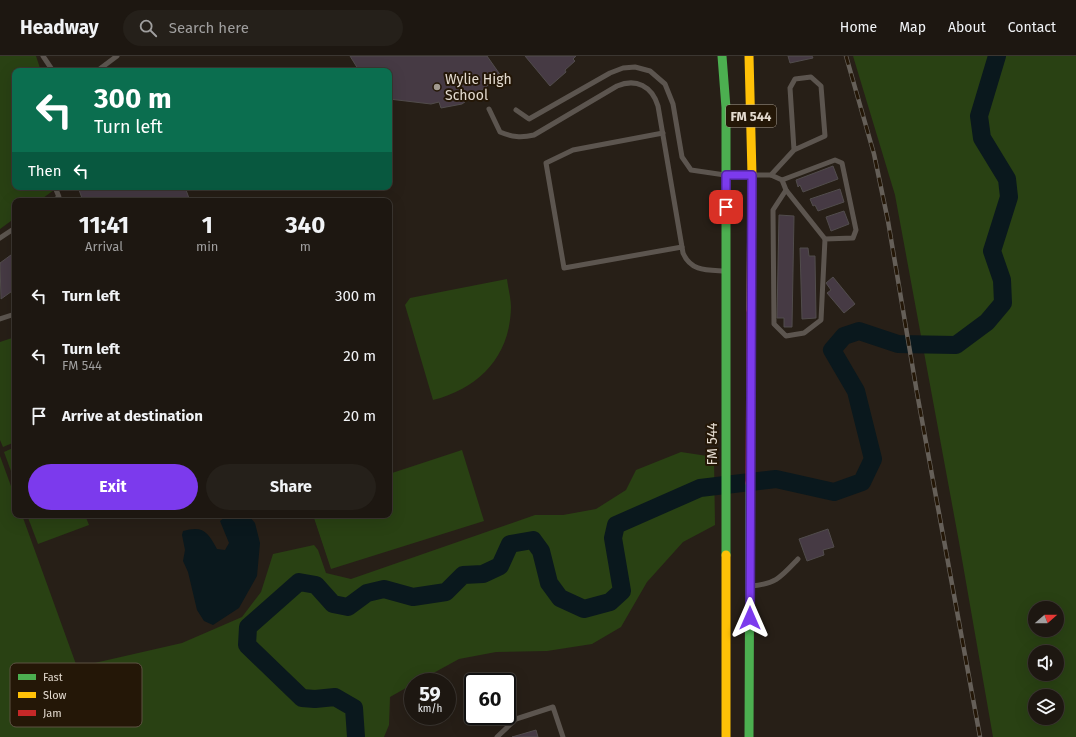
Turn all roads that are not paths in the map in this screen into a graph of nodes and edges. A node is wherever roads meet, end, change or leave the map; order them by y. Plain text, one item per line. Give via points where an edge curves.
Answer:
1 (43, 56) edge
2 (117, 56) edge
3 (722, 56) edge
4 (749, 56) edge
5 (52, 68) edge
6 (101, 68) edge
7 (489, 109) dead end
8 (516, 110) dead end
9 (663, 133) junction
10 (794, 150) junction
11 (729, 175) junction
12 (749, 175) junction
13 (771, 175) junction
14 (782, 180) junction
15 (786, 190) junction
16 (12, 230) edge
17 (0, 238) edge
18 (825, 239) junction
19 (682, 247) junction
20 (726, 271) junction
21 (12, 315) edge
22 (0, 319) edge
23 (798, 559) dead end
24 (750, 586) junction
25 (497, 737) edge
26 (563, 737) edge
27 (726, 737) edge
28 (749, 737) edge

1 - 5 lane
2 - 6 lane
3 - 11 main road, FM 544 / FM 544
4 - 12 main road, FM 544 / FM 544
7 - 9 lane via 500,132 522,138 534,135 625,82 634,82 650,90 655,97
8 - 11 lane via 529,119 610,73 635,67 650,71 665,84 682,157 691,170
9 - 19 lane
9 - 19 lane via 573,150 546,163 564,268
10 - 10 lane via 790,88 795,78 811,76 821,86 825,136
10 - 13 lane
11 - 20 main road, FM 544 / FM 544
12 - 13 lane
12 - 24 main road, FM 544 / FM 544
13 - 14 lane
14 - 15 lane
14 - 18 lane via 836,160 842,163 856,230 853,238
15 - 18 lane
15 - 18 lane via 773,210 774,324 786,336 804,333 821,320
16 - 17 lane
19 - 20 lane via 686,260 691,265 704,270
20 - 27 main road, FM 544 / FM 544
21 - 22 lane
23 - 24 lane via 768,585
24 - 28 main road, FM 544 / FM 544
25 - 26 lane via 516,719 553,707

